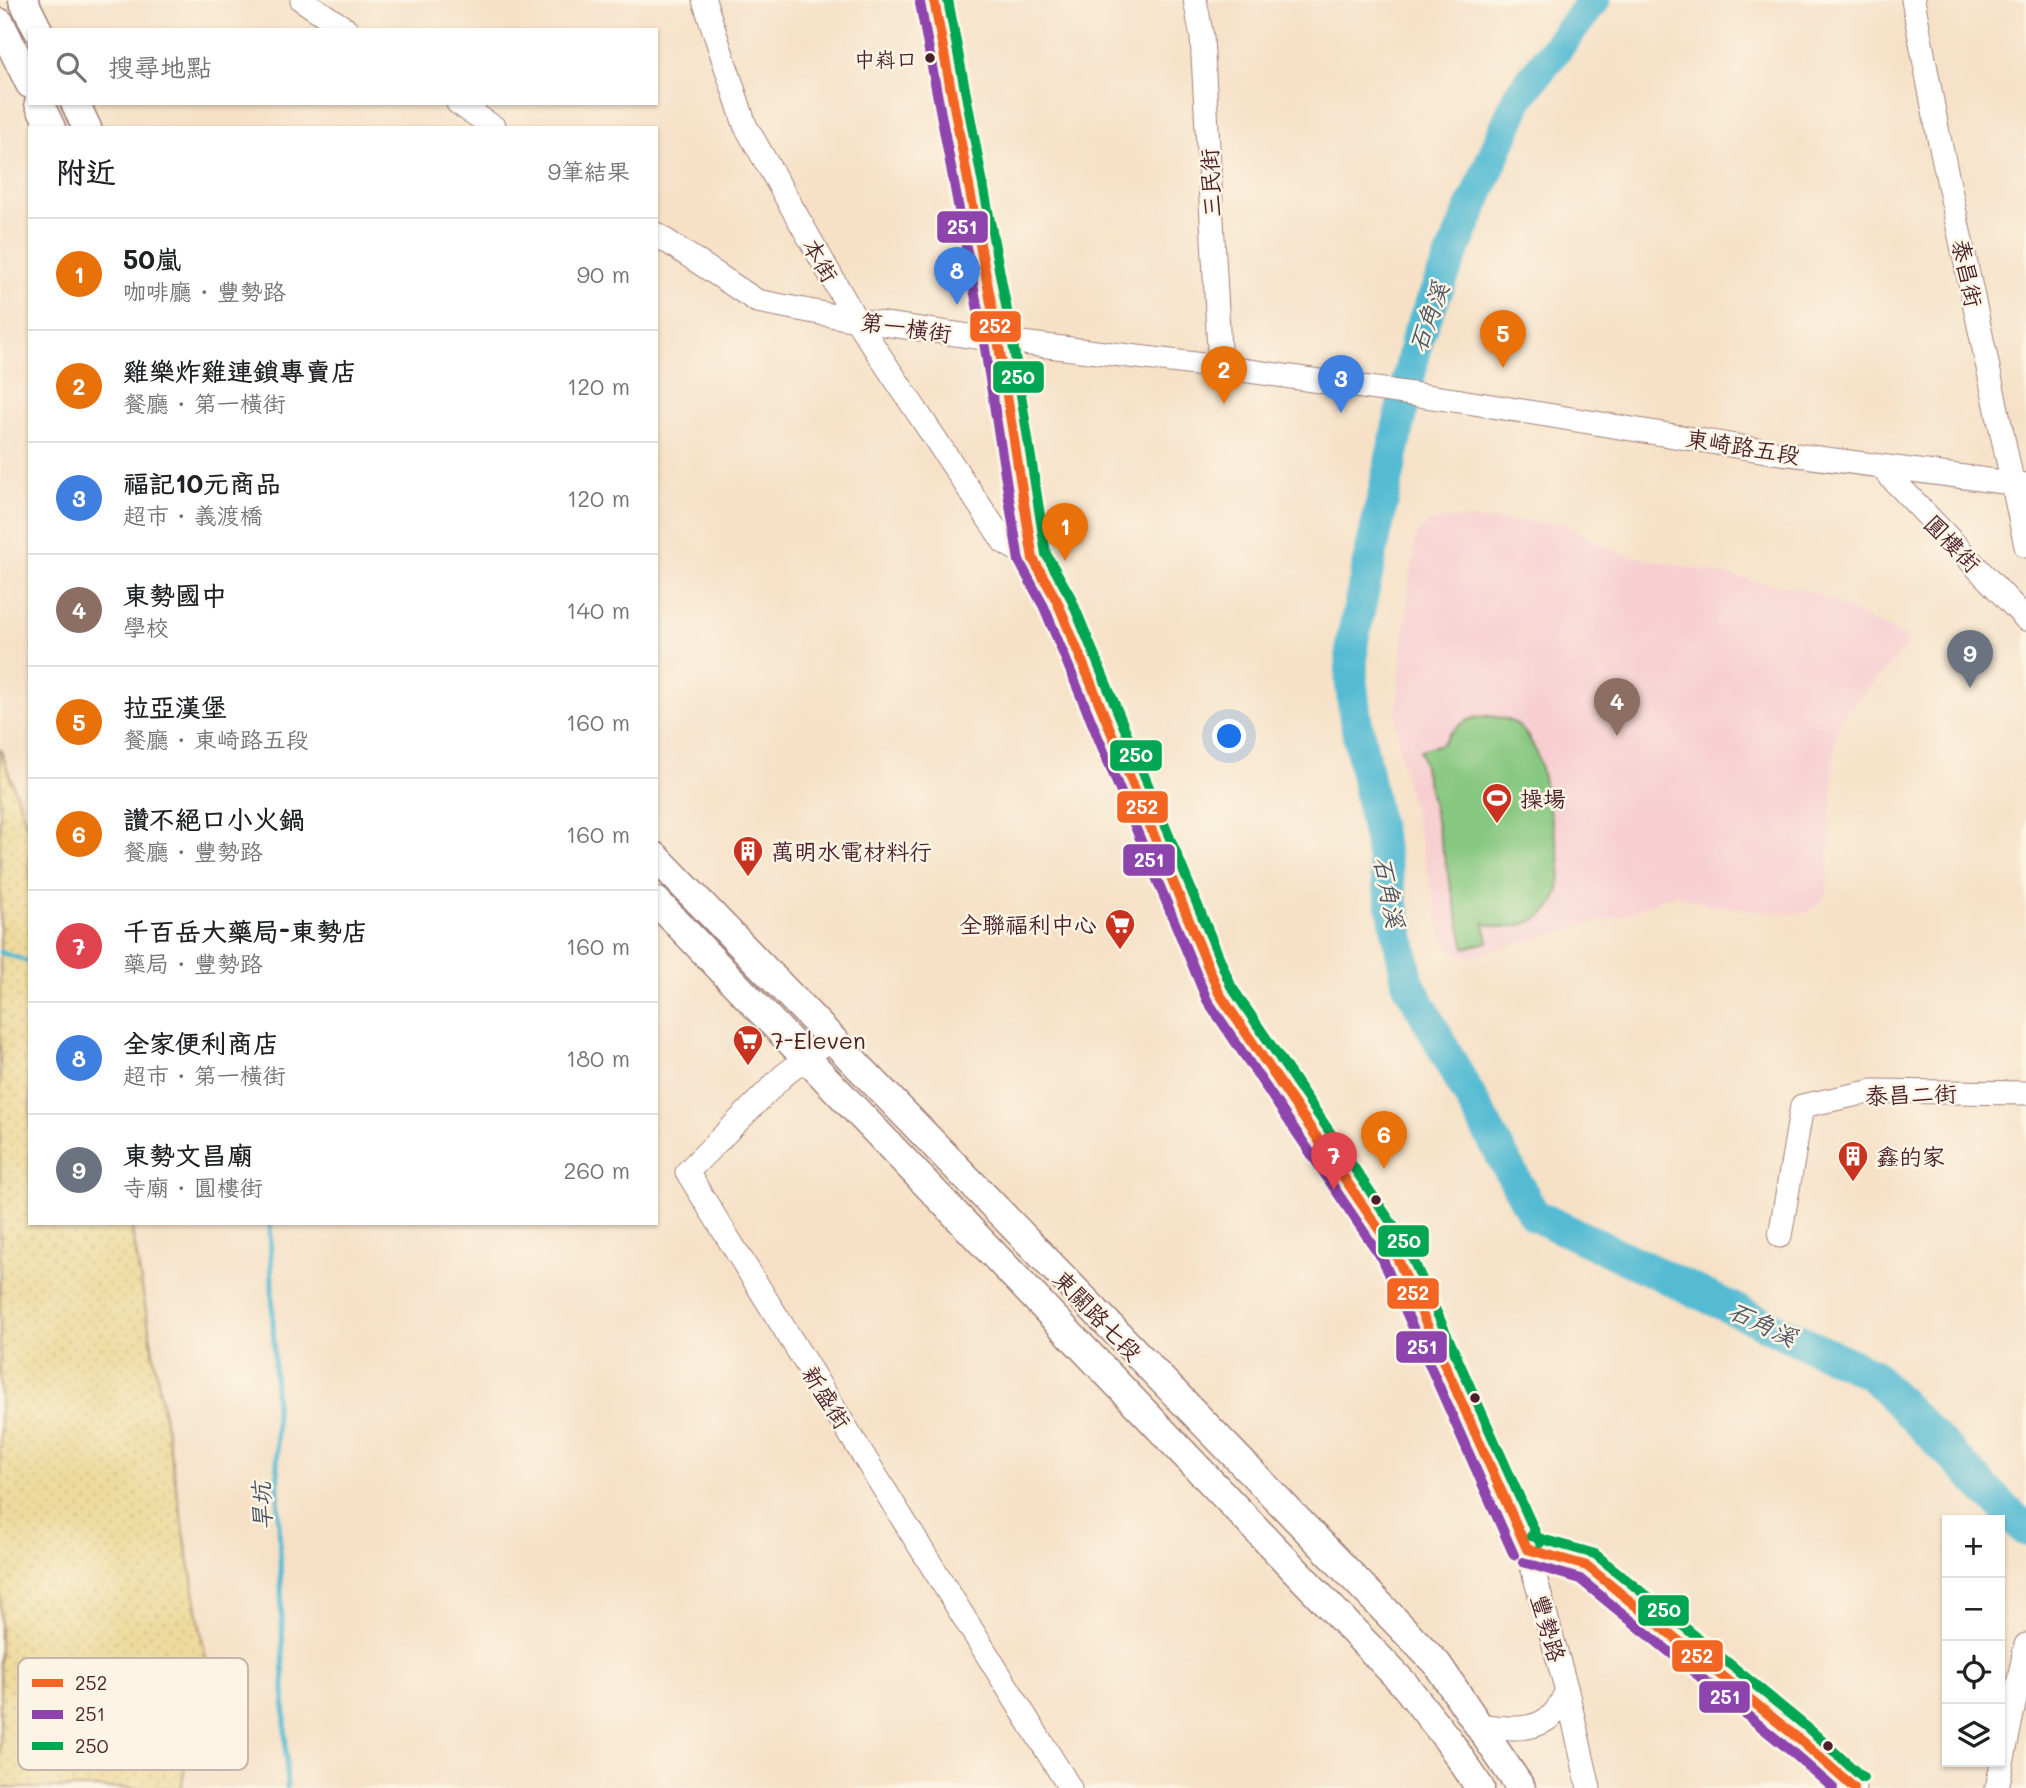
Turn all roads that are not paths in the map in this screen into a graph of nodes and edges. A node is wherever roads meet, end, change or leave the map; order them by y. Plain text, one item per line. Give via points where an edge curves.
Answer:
1 (23, 0) edge
2 (302, 0) edge
3 (704, 0) edge
4 (934, 0) edge
5 (1195, 0) edge
6 (1913, 0) edge
7 (0, 23) edge
8 (37, 28) edge
9 (344, 28) edge
10 (28, 80) edge
11 (40, 105) edge
12 (76, 105) edge
13 (461, 105) edge
14 (50, 126) edge
15 (86, 126) edge
16 (492, 126) edge
17 (658, 235) edge
18 (856, 320) junction
19 (998, 340) junction
20 (1220, 367) junction
21 (1342, 385) joint
22 (1881, 467) junction
23 (2019, 484) edge
24 (2026, 546) edge
25 (1033, 559) junction
26 (2026, 619) edge
27 (658, 859) edge
28 (658, 903) edge
29 (830, 1039) junction
30 (806, 1058) junction
31 (2026, 1093) edge
32 (1780, 1236) dead end
33 (1527, 1549) junction
34 (2024, 1651) edge
35 (1567, 1692) junction
36 (1479, 1725) junction
37 (1070, 1788) edge
38 (1480, 1788) edge
39 (1521, 1788) edge
40 (1589, 1788) edge
41 (1854, 1788) edge
42 (1997, 1788) edge

1 - 8 main road
2 - 9 street
3 - 18 street, 本街 via 745,125
4 - 19 street, 豐勢路
5 - 20 street, 三民街 via 1202,37
6 - 23 street, 泰昌街 via 1938,133
7 - 10 main road
11 - 14 main road
12 - 15 main road
13 - 16 street
17 - 18 street, 第一橫街 via 757,301
18 - 19 street, 第一橫街
18 - 25 street, 本街 via 1004,542
19 - 20 street, 第一橫街
19 - 25 street, 豐勢路
20 - 21 street, 第一橫街
21 - 22 street, 東崎路五段
22 - 23 street, 東崎路五段
22 - 26 street, 圓樓街
23 - 24 street, 泰昌街
25 - 33 street, 豐勢路 via 1057,601 1219,993 1395,1253
27 - 29 main road, 東關路七段
28 - 30 main road, 東關路七段
29 - 30 street, 新盛街
29 - 36 main road, 東關路七段 via 1437,1664
30 - 37 street, 新盛街 via 687,1172
30 - 38 main road, 東關路七段 via 1404,1684
31 - 32 street, 泰昌二街 via 1872,1091 1801,1107
33 - 35 street, 豐勢路
33 - 41 street via 1587,1566
34 - 42 street
35 - 36 street via 1554,1713 1532,1726
35 - 40 street, 豐勢路
36 - 39 main road, 東關路七段

